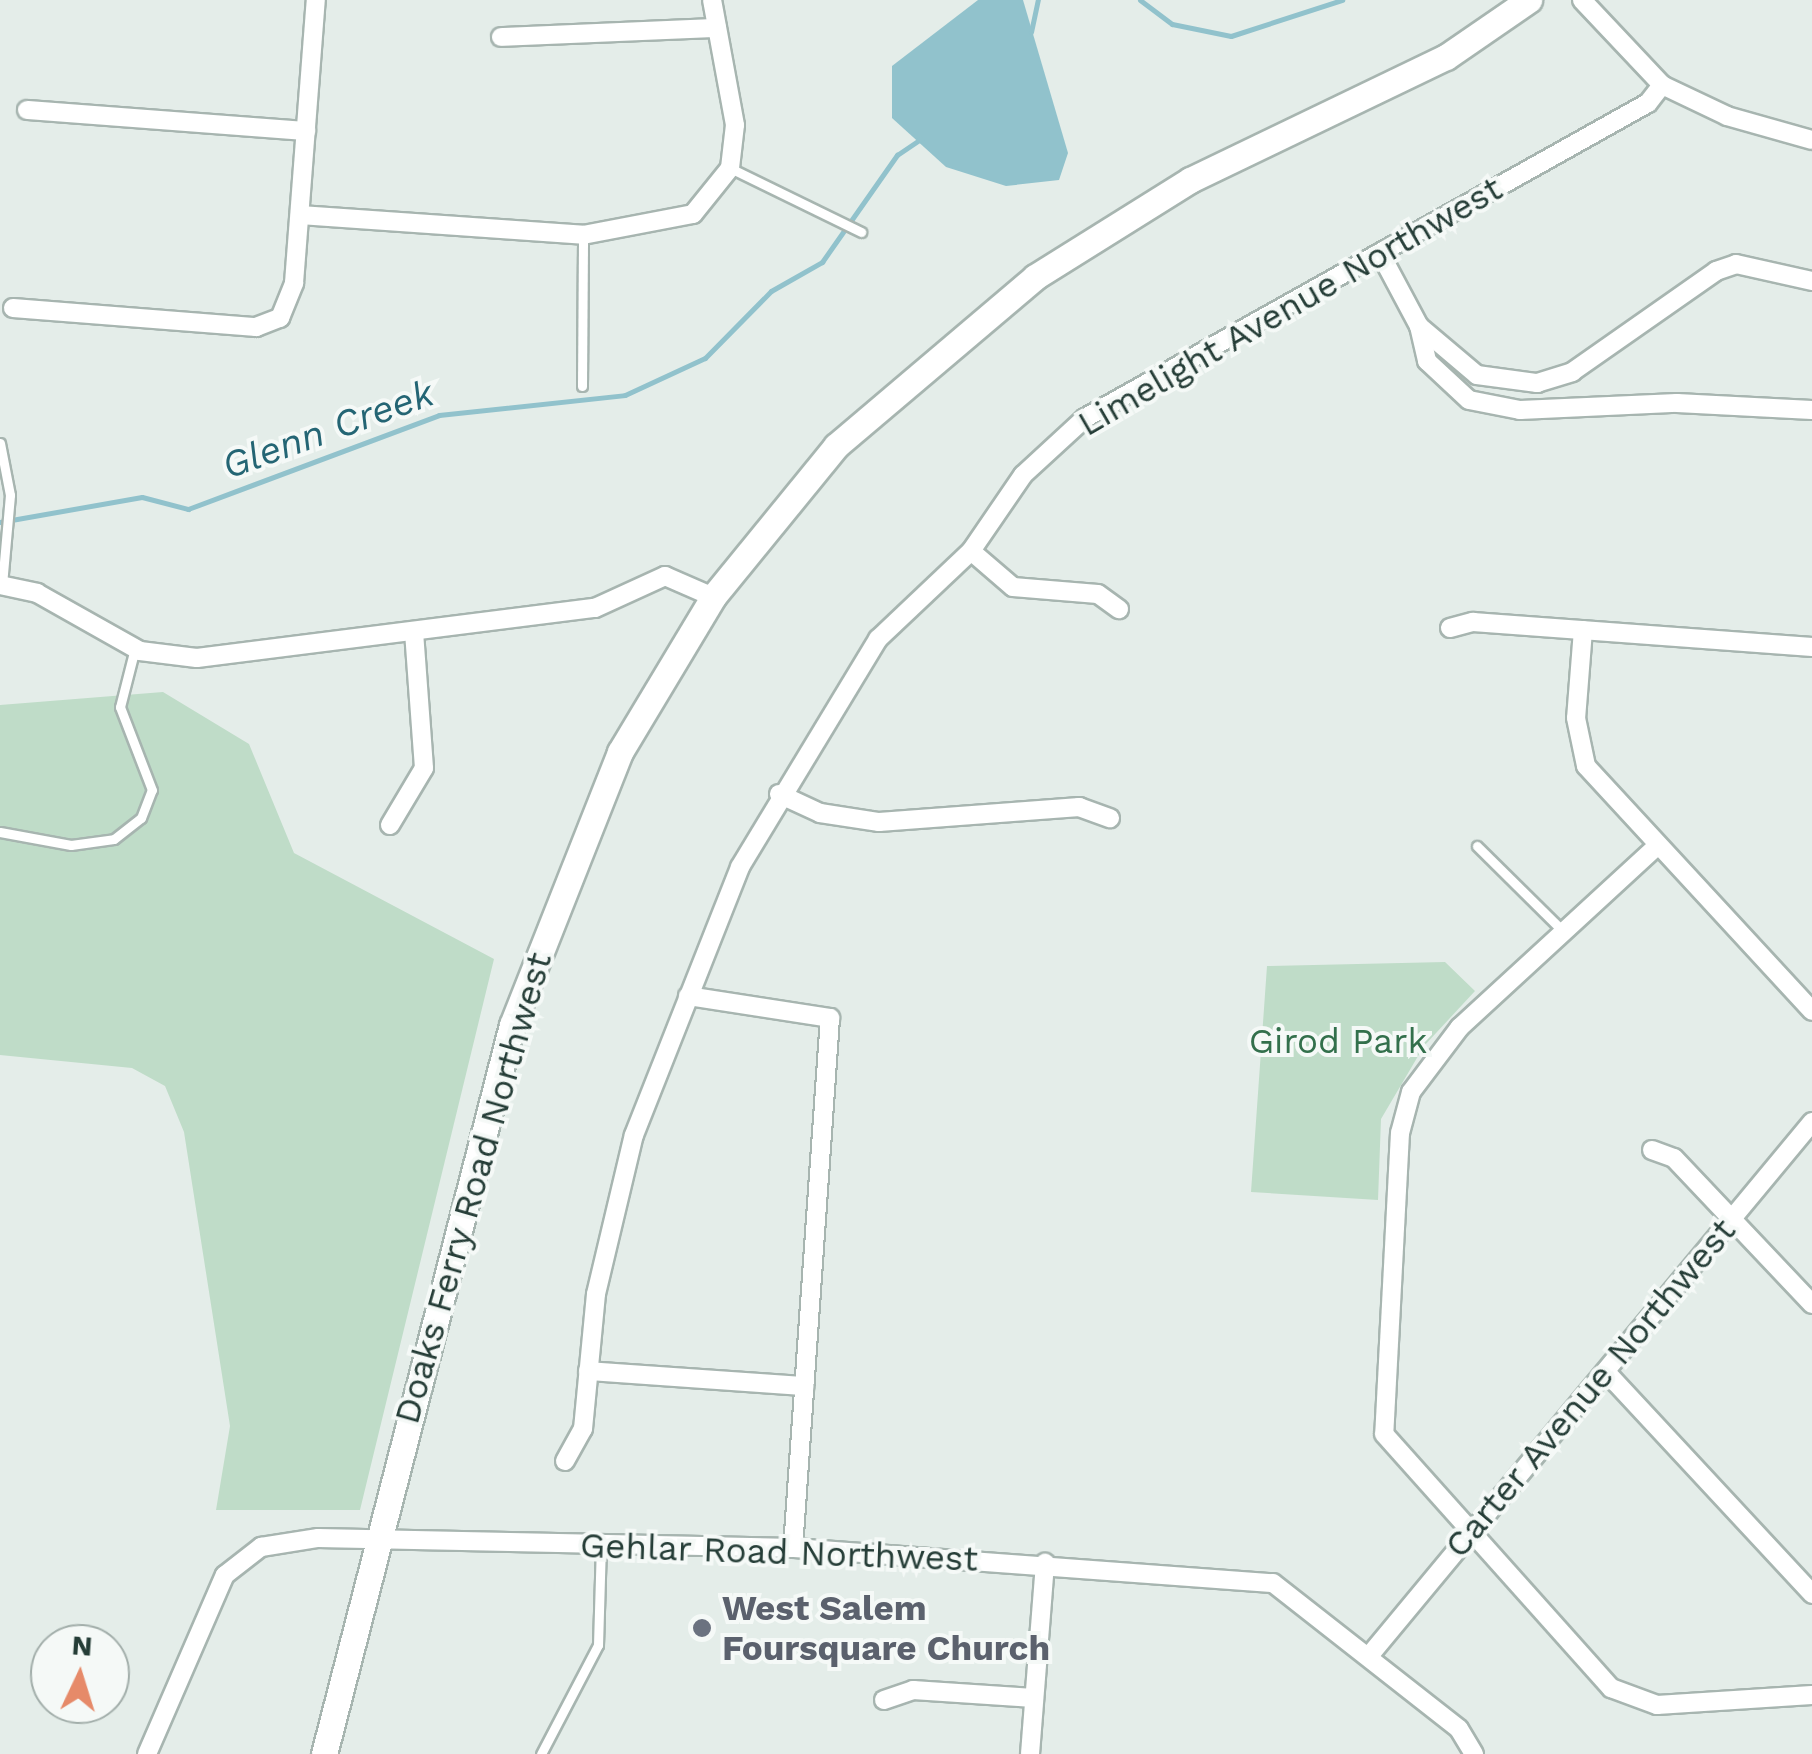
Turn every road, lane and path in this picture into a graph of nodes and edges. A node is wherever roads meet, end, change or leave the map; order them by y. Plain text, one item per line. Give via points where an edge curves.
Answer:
1 (316, 0) edge
2 (712, 0) edge
3 (1528, 0) edge
4 (1582, 0) edge
5 (717, 28) junction
6 (501, 37) dead end
7 (1662, 85) junction
8 (27, 110) dead end
9 (306, 131) junction
10 (1812, 140) edge
11 (730, 168) junction
12 (300, 215) junction
13 (862, 232) dead end
14 (583, 235) junction
15 (1380, 253) junction
16 (1812, 281) edge
17 (13, 308) dead end
18 (1419, 326) junction
19 (582, 386) dead end
20 (1812, 410) edge
21 (0, 443) edge
22 (971, 551) junction
23 (1, 585) edge
24 (713, 596) junction
25 (1120, 609) dead end
26 (1450, 628) dead end
27 (1583, 630) junction
28 (414, 632) junction
29 (136, 648) junction
30 (1812, 648) edge
31 (779, 794) junction
32 (1110, 818) dead end
33 (390, 824) dead end
34 (0, 832) edge
35 (1476, 846) dead end
36 (1657, 846) junction
37 (1564, 932) junction
38 (688, 996) junction
39 (1812, 1011) edge
40 (1812, 1122) edge
41 (1652, 1150) dead end
42 (1731, 1217) junction
43 (1812, 1304) edge
44 (588, 1371) junction
45 (1606, 1372) junction
46 (804, 1386) junction
47 (565, 1461) dead end
48 (1469, 1534) junction
49 (377, 1541) junction
50 (600, 1545) junction
51 (793, 1548) junction
52 (1045, 1563) junction
53 (1812, 1594) edge
54 (1368, 1656) junction
55 (1812, 1695) edge
56 (1034, 1698) junction
57 (884, 1700) dead end
58 (147, 1754) edge
59 (324, 1754) edge
60 (541, 1754) edge
61 (1030, 1754) edge
62 (1474, 1754) edge

1 - 9 street
2 - 5 street
3 - 24 main road, Doaks Ferry Road Northwest via 1446,57 1190,180 1036,277 836,446
4 - 7 street
5 - 6 street
5 - 11 street via 736,125
7 - 10 street via 1726,116
7 - 15 street, Limelight Avenue Northwest via 1648,103
8 - 9 street
9 - 12 street
11 - 13 lane
11 - 14 street via 714,196 674,223
12 - 14 street
12 - 17 street via 290,306 256,327
14 - 19 lane
15 - 18 street
15 - 22 street, Limelight Avenue Northwest via 1052,442
16 - 18 street via 1736,264 1716,270 1572,372 1537,383 1477,375
18 - 20 street via 1427,361 1469,400 1520,410 1660,403
21 - 23 lane via 10,496
22 - 25 street via 1013,587 1098,594
22 - 31 street, Limelight Avenue Northwest via 878,639
23 - 29 street via 37,593
24 - 28 street via 665,576 595,608
24 - 49 main road, Doaks Ferry Road Northwest via 620,752 544,932 495,1081
26 - 27 street
27 - 30 street
27 - 36 street via 1576,744
28 - 29 street via 197,658
28 - 33 street via 424,768
29 - 34 lane via 120,708 152,790 141,818 114,839 71,845
31 - 32 street via 820,813 879,822 1079,807
31 - 38 street, Limelight Avenue Northwest
35 - 37 lane
36 - 37 street
36 - 39 street
37 - 48 street via 1431,1060 1400,1133 1382,1422 1392,1452
38 - 44 street, Limelight Avenue Northwest via 631,1147 596,1294
38 - 46 street via 830,1018
40 - 42 street, Carter Avenue Northwest
41 - 42 street via 1674,1158
42 - 43 street
42 - 45 street, Carter Avenue Northwest
44 - 46 street
44 - 47 street, Limelight Avenue Northwest via 583,1430
45 - 48 street, Carter Avenue Northwest
45 - 53 street
46 - 51 street
48 - 54 street, Carter Avenue Northwest
48 - 55 street via 1631,1699 1658,1705
49 - 50 street, Gehlar Road Northwest
49 - 58 street, Gehlar Road Northwest via 284,1539 243,1558 211,1597
49 - 59 main road, Doaks Ferry Road Northwest
50 - 51 street, Gehlar Road Northwest
50 - 60 lane via 598,1645
51 - 52 street, Gehlar Road Northwest
52 - 54 street, Gehlar Road Northwest via 1273,1584
52 - 56 street
54 - 62 street, Gehlar Road Northwest via 1459,1728
56 - 57 street via 913,1690
56 - 61 street

